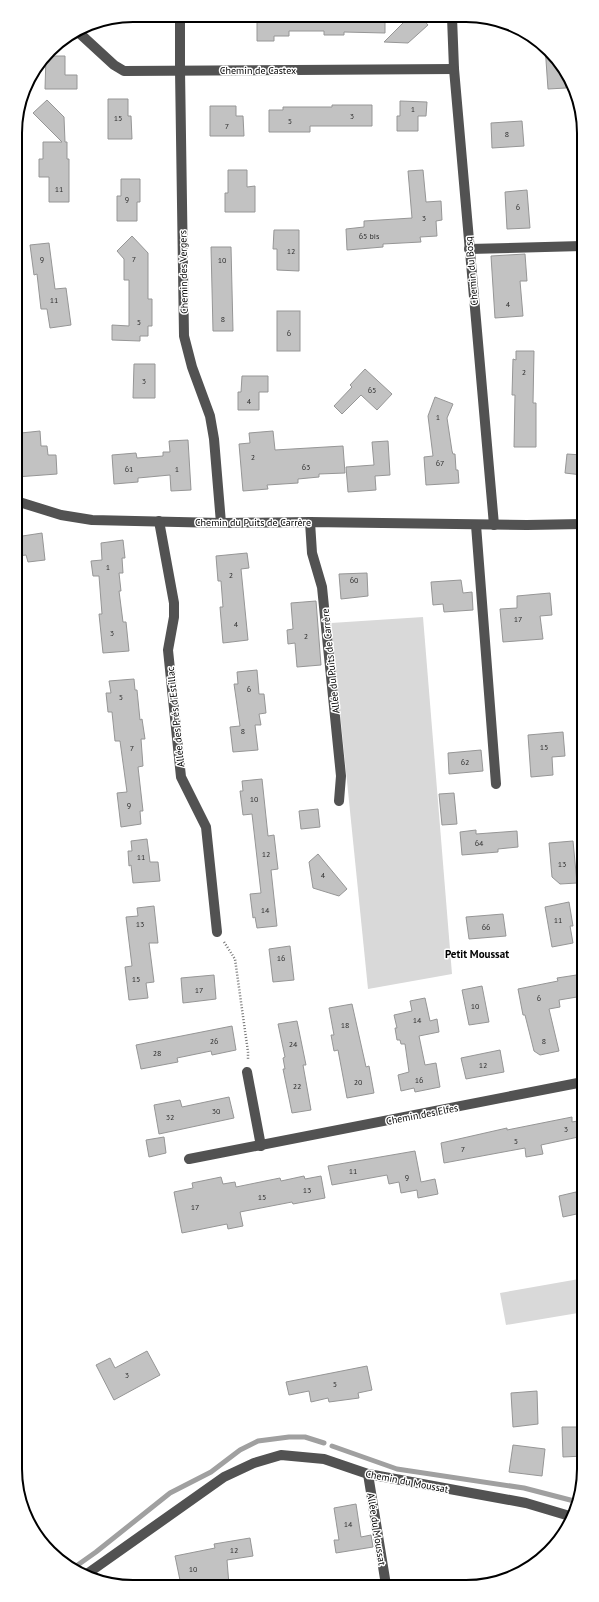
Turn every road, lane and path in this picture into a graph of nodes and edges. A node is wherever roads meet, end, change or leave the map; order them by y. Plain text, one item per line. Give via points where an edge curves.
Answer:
1 (180, 22) edge
2 (452, 22) edge
3 (81, 35) edge
4 (454, 69) junction
5 (180, 70) junction
6 (577, 246) edge
7 (469, 249) junction
8 (22, 503) edge
9 (159, 521) junction
10 (310, 522) junction
11 (221, 523) junction
12 (476, 525) junction
13 (494, 525) junction
14 (577, 526) edge
15 (496, 784) dead end
16 (338, 802) dead end
17 (217, 932) joint
18 (247, 1072) joint
19 (577, 1083) edge
20 (261, 1146) junction
21 (189, 1159) dead end
22 (368, 1474) junction
23 (567, 1515) edge
24 (90, 1572) edge
25 (385, 1580) edge

1 - 5 street, Chemin des Vergers
2 - 4 street, Chemin du Bosq
3 - 5 street, Chemin de Castex via 124,71
4 - 5 street, Chemin de Castex
4 - 7 street, Chemin du Bosq
5 - 11 street, Chemin des Vergers via 184,336 192,368 210,416
6 - 7 street
7 - 13 street, Chemin du Bosq
8 - 9 street, Chemin du Puits de Carrère via 92,520
9 - 11 street, Chemin du Puits de Carrère
9 - 17 street, Allée des Prés d'Estillac via 174,603 168,650 181,777 206,827
10 - 11 street, Chemin du Puits de Carrère
10 - 12 street, Chemin du Puits de Carrère
10 - 16 street, Allée du Puits de Carrère via 312,553 323,595 341,776
12 - 13 street, Chemin du Puits de Carrère
12 - 15 street
13 - 14 street, Chemin du Puits de Carrère
17 - 18 path via 235,959 248,1052
18 - 20 street
19 - 20 street, Chemin des Elfes
20 - 21 street, Chemin des Elfes
22 - 23 street, Chemin du Moussat via 526,1503
22 - 24 street, Chemin du Moussat via 324,1459 281,1455 254,1463 224,1477
22 - 25 street, Allée du Moussat

